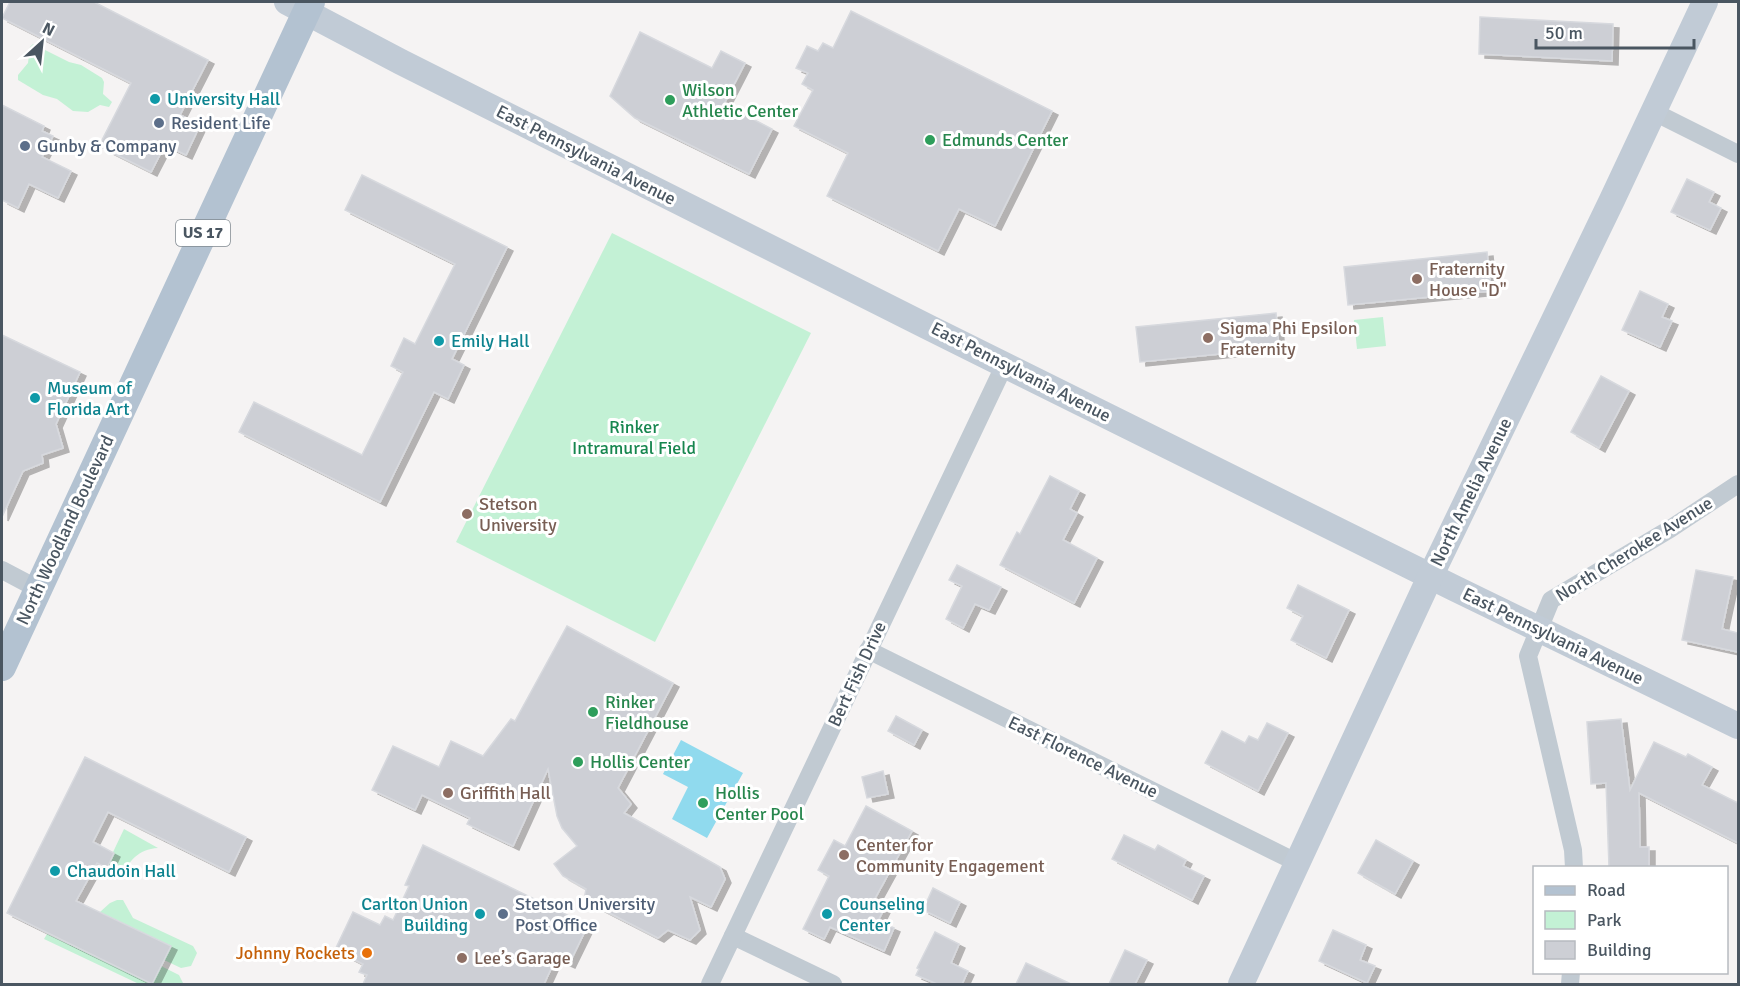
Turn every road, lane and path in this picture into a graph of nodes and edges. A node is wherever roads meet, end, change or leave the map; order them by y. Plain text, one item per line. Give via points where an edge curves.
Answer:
1 (1705, 2) edge
2 (301, 5) edge
3 (1654, 111) junction
4 (1738, 154) edge
5 (1005, 364) junction
6 (1738, 484) edge
7 (2, 570) edge
8 (1430, 577) junction
9 (38, 589) junction
10 (1539, 630) junction
11 (868, 650) junction
12 (2, 667) edge
13 (1738, 726) edge
14 (1298, 863) junction
15 (1574, 866) edge
16 (733, 936) junction
17 (710, 984) edge
18 (833, 984) edge
19 (1241, 984) edge

1 - 3 street, North Amelia Avenue
2 - 5 street, East Pennsylvania Avenue via 401,62
2 - 9 main road, North Woodland Boulevard / US 17
3 - 4 street
3 - 8 street, North Amelia Avenue
5 - 8 street, East Pennsylvania Avenue
5 - 11 street, Bert Fish Drive
6 - 10 street, North Cherokee Avenue via 1551,600
7 - 9 street
8 - 10 street, East Pennsylvania Avenue
8 - 14 street, North Amelia Avenue
9 - 12 main road, North Woodland Boulevard / US 17
10 - 13 street, East Pennsylvania Avenue
10 - 15 street, North Cherokee Avenue via 1528,656
11 - 14 street, East Florence Avenue
11 - 16 street, Bert Fish Drive
14 - 19 street, North Amelia Avenue
16 - 17 street, Bert Fish Drive
16 - 18 street

